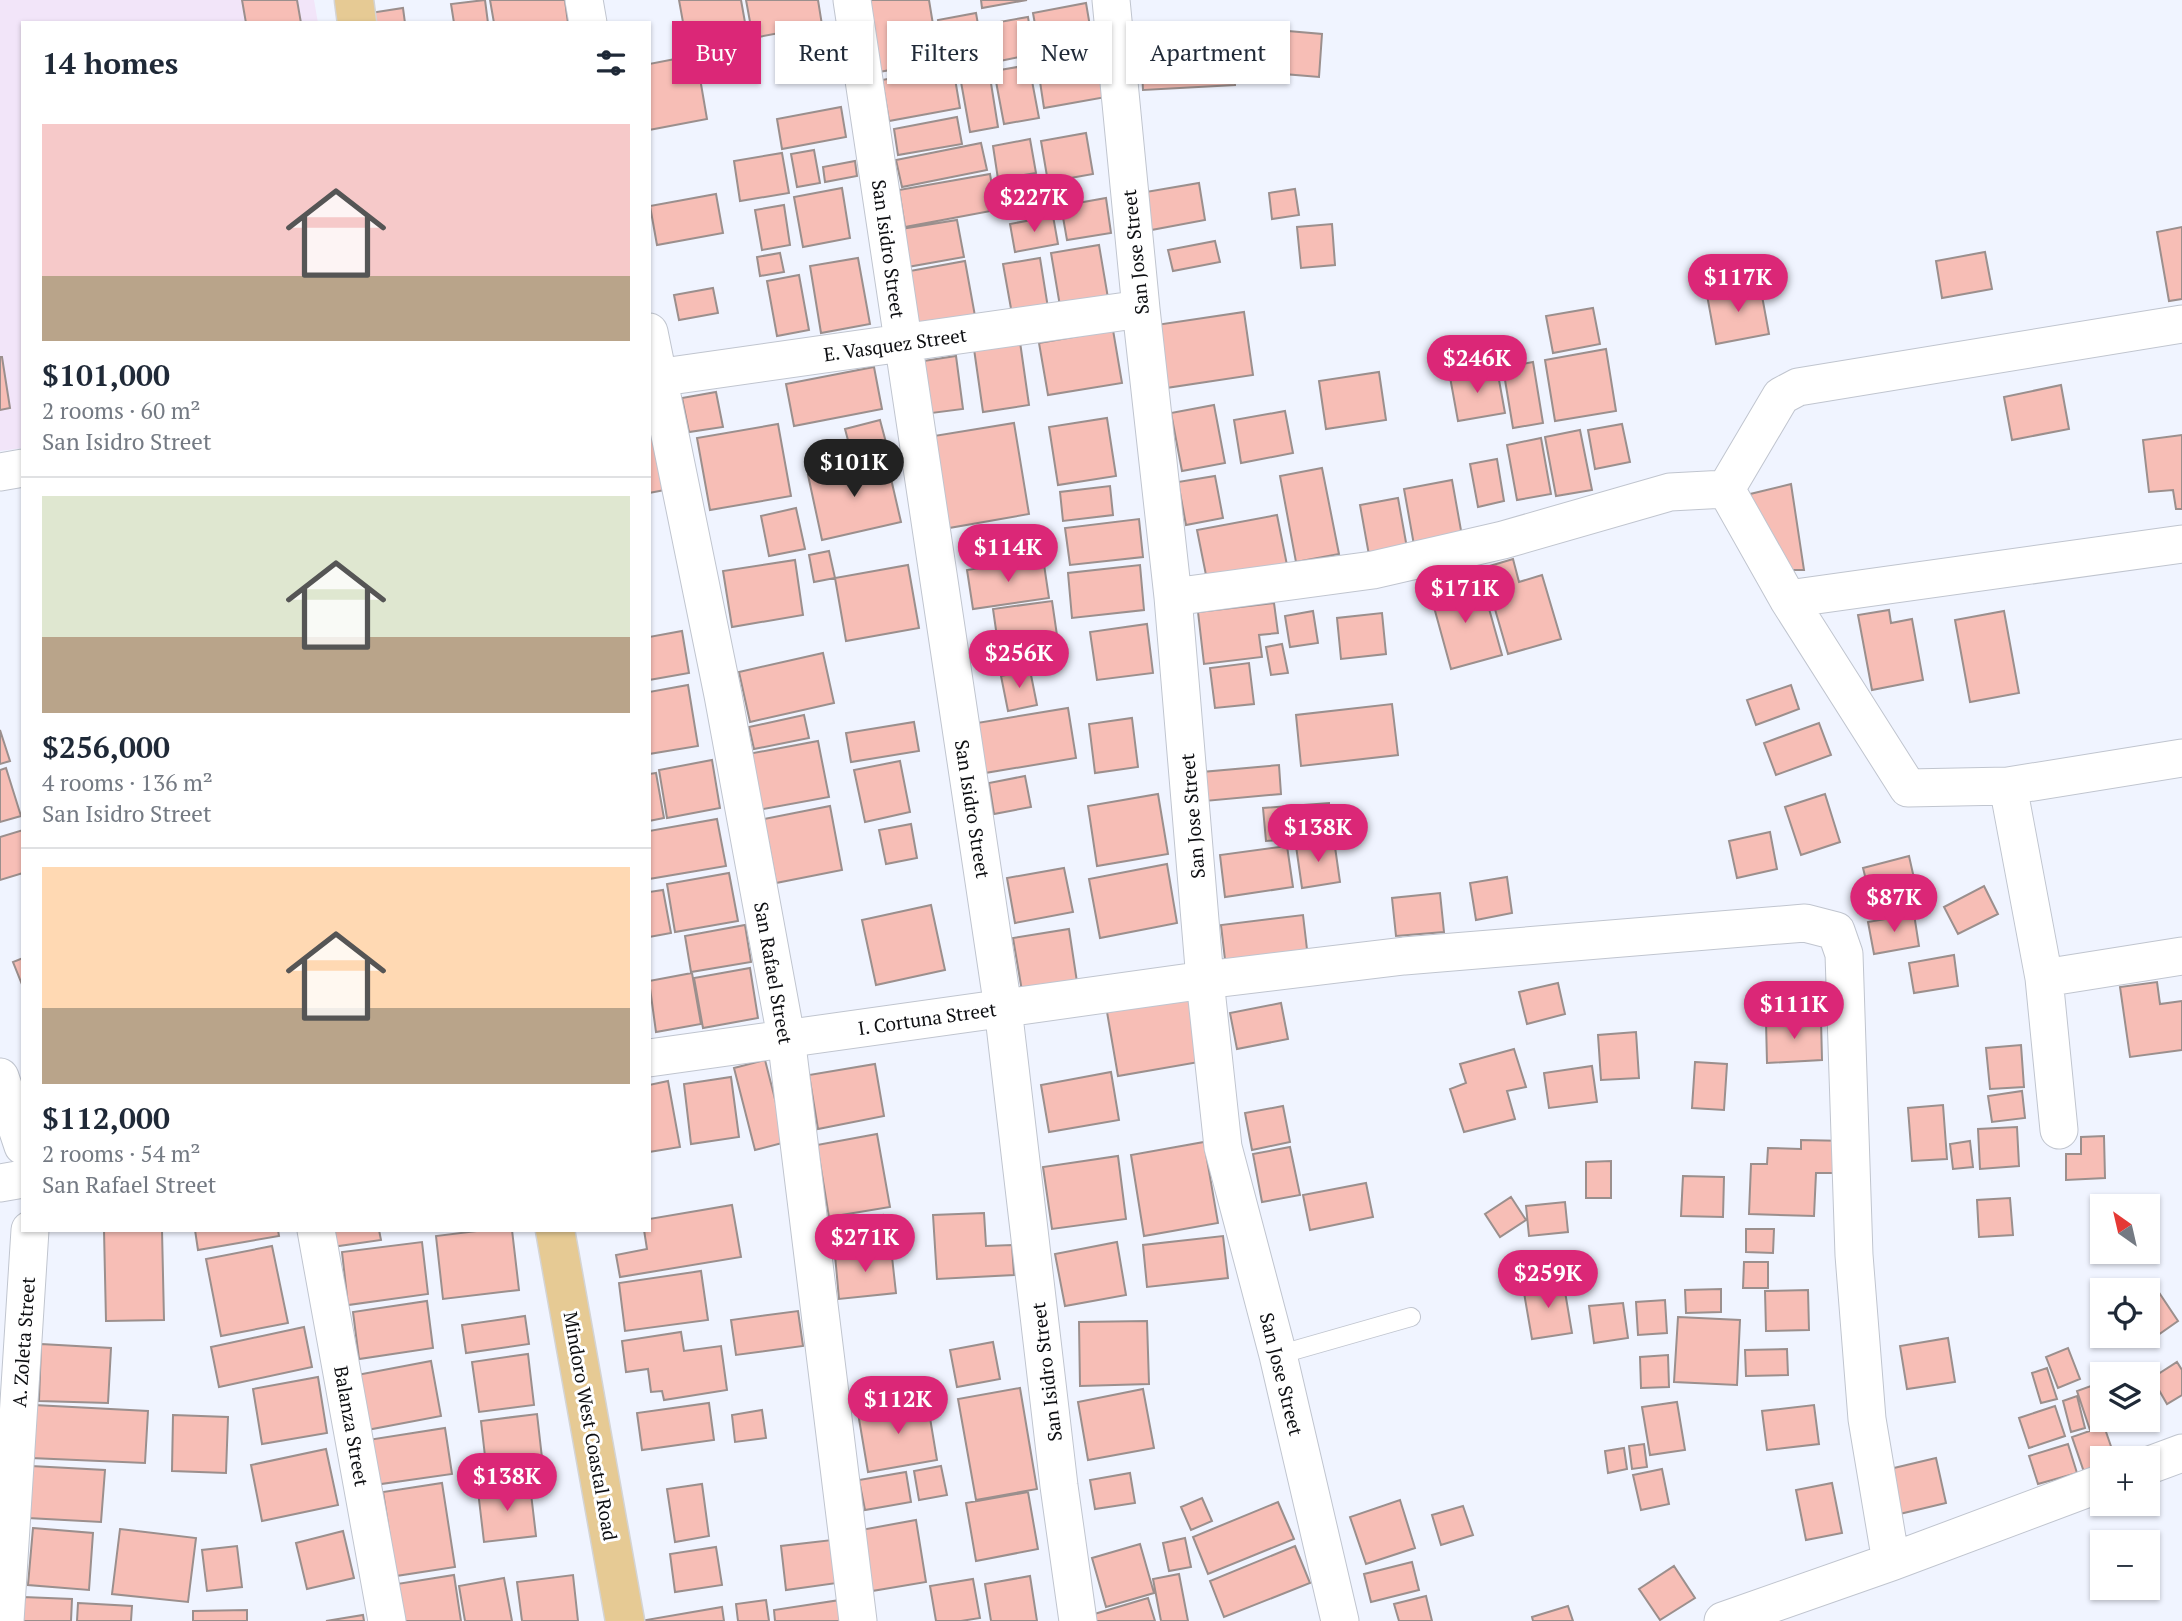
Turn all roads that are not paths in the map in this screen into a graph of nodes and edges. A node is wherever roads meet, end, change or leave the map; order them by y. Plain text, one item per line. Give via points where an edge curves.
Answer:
1 (354, 0) edge
2 (584, 0) edge
3 (852, 0) edge
4 (1111, 0) edge
5 (357, 21) edge
6 (588, 21) edge
7 (1141, 309) junction
8 (2182, 324) edge
9 (902, 343) junction
10 (651, 350) edge
11 (654, 378) edge
12 (21, 468) edge
13 (0, 472) edge
14 (1726, 489) junction
15 (2182, 544) edge
16 (1173, 597) junction
17 (1788, 599) junction
18 (2182, 758) edge
19 (2008, 786) junction
20 (2182, 956) edge
21 (2044, 978) junction
22 (1205, 980) junction
23 (1003, 1007) junction
24 (786, 1037) junction
25 (651, 1058) edge
26 (0, 1077) edge
27 (2059, 1130) dead end
28 (21, 1140) edge
29 (21, 1179) edge
30 (0, 1182) edge
31 (30, 1232) edge
32 (316, 1232) edge
33 (555, 1232) edge
34 (1411, 1317) dead end
35 (1278, 1355) junction
36 (2182, 1453) edge
37 (2160, 1461) edge
38 (2090, 1487) edge
39 (1891, 1562) junction
40 (5, 1621) edge
41 (387, 1621) edge
42 (625, 1621) edge
43 (858, 1621) edge
44 (1078, 1621) edge
45 (1340, 1621) edge
46 (1723, 1621) edge

1 - 5 main road
2 - 6 street
3 - 9 street, San Isidro Street
4 - 7 street, San Jose Street
7 - 9 street, E. Vasquez Street
7 - 16 street, San Jose Street
8 - 14 street via 1798,387 1781,396
9 - 11 street, E. Vasquez Street
9 - 23 street, San Isidro Street
10 - 11 street, San Rafael Street
11 - 24 street, San Rafael Street via 723,695
12 - 13 street
14 - 16 street via 1670,492 1503,540 1373,570
14 - 17 street
15 - 17 street
16 - 22 street, San Jose Street
17 - 19 street via 1908,788
18 - 19 street
19 - 21 street
20 - 21 street
21 - 27 street
22 - 23 street, I. Cortuna Street
22 - 35 street, San Jose Street via 1223,1147
22 - 39 street, I. Cortuna Street via 1404,956 1805,923 1836,931 1844,954 1854,1255 1867,1419
23 - 24 street, I. Cortuna Street
23 - 44 street, San Isidro Street
24 - 25 street, I. Cortuna Street
24 - 43 street, San Rafael Street
26 - 28 street
29 - 30 street
31 - 40 street, A. Zoleta Street
32 - 41 street, Balanza Street
33 - 42 main road, Mindoro West Coastal Road
34 - 35 lane
35 - 45 street, San Jose Street
36 - 37 street
38 - 39 street
39 - 46 street

